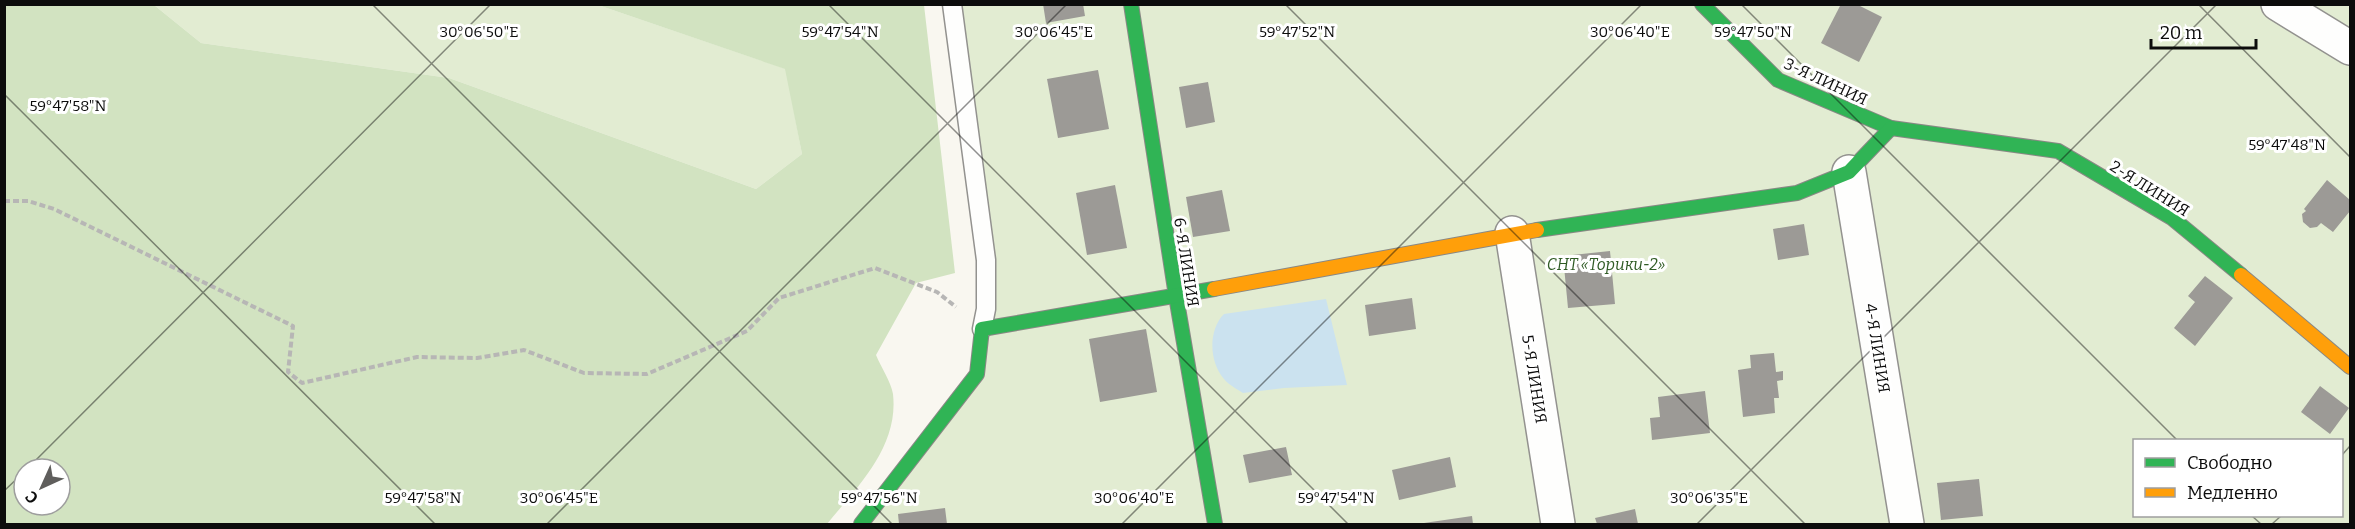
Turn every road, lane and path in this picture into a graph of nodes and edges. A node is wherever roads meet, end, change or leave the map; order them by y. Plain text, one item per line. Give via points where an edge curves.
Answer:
1 (951, 4) edge
2 (1131, 4) edge
3 (1702, 4) edge
4 (2278, 4) edge
5 (2350, 48) edge
6 (1891, 128) junction
7 (1849, 172) junction
8 (4, 201) edge
9 (1512, 233) junction
10 (1176, 296) junction
11 (982, 329) junction
12 (2350, 367) edge
13 (861, 525) edge
14 (1215, 525) edge
15 (1558, 525) edge
16 (1908, 525) edge

1 - 11 lane via 986,260
2 - 10 street, 6-Я ЛИНИЯ
3 - 6 street, 3-Я ЛИНИЯ via 1778,80
4 - 5 street
6 - 7 street
6 - 12 street, 2-Я ЛИНИЯ via 2058,151 2172,218
7 - 9 street via 1797,193
7 - 16 street, 4-Я ЛИНИЯ
8 - 11 path via 28,201 54,209 293,326 288,372 302,383 417,357 477,358 524,350 584,373 647,374 747,331 779,298 874,268 937,292
9 - 10 street
9 - 15 street, 5-Я ЛИНИЯ
10 - 11 street
10 - 14 street, 6-Я ЛИНИЯ
11 - 13 street via 977,374

